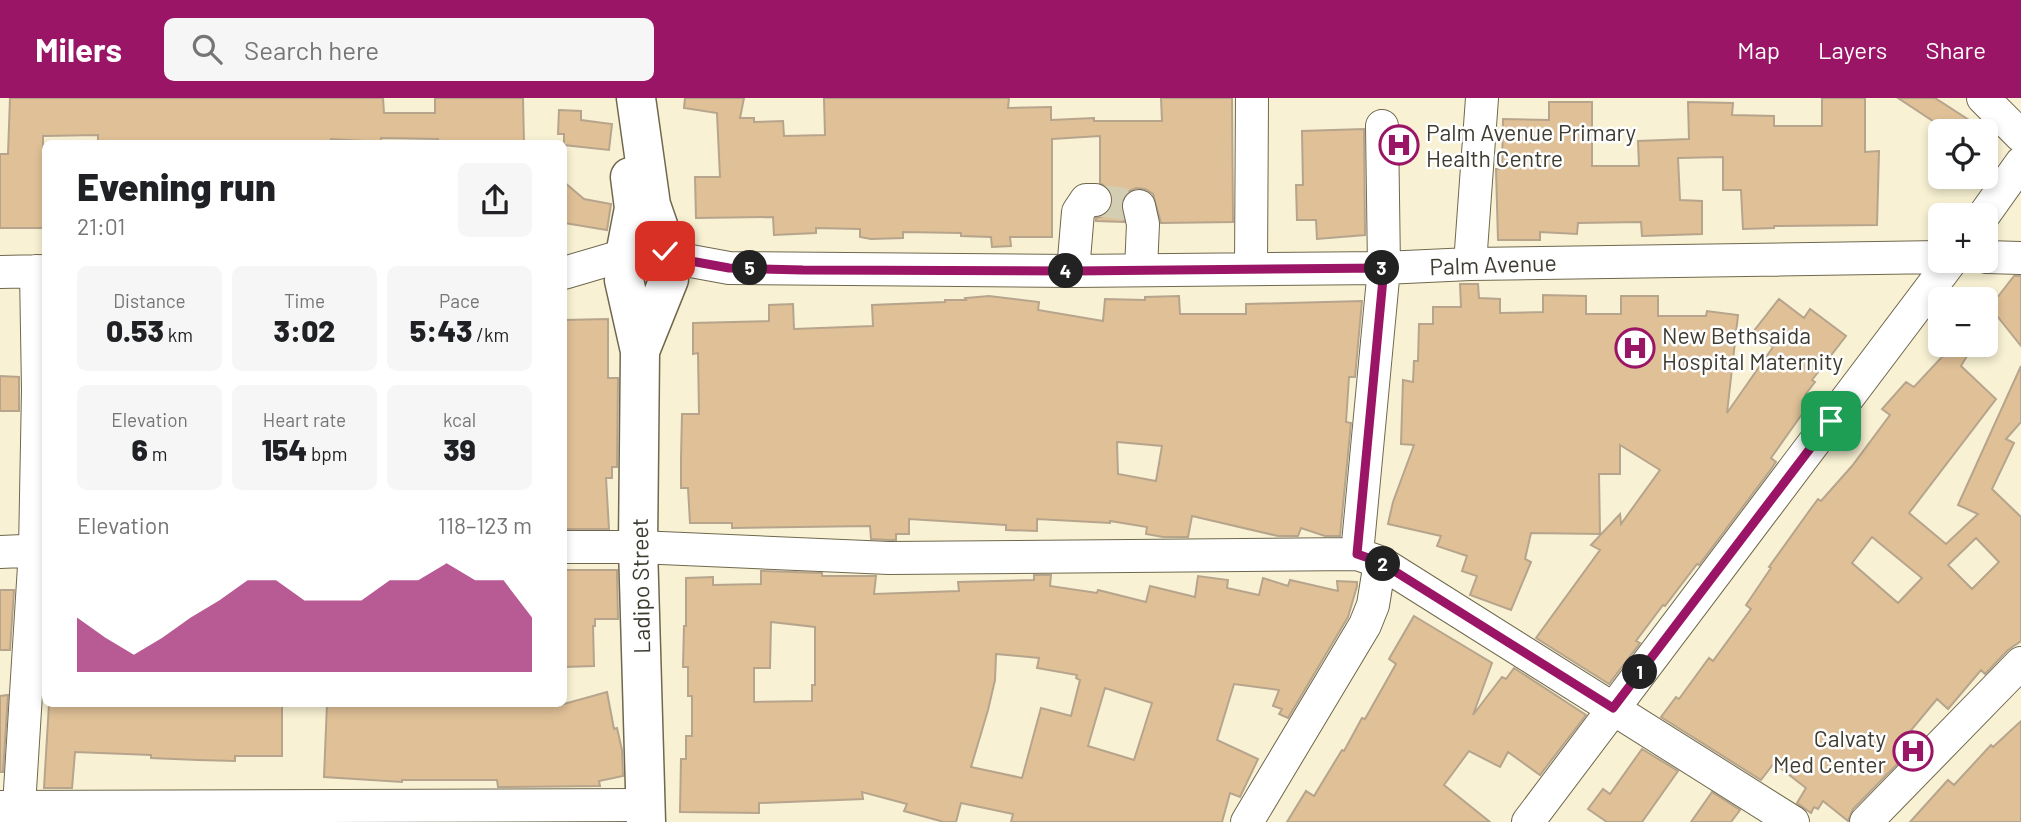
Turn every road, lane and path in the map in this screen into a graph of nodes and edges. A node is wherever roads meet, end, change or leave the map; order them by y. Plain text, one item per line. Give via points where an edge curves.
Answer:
1 (621, 98) edge
2 (636, 98) edge
3 (1251, 98) edge
4 (1482, 98) edge
5 (1983, 98) edge
6 (1382, 126) dead end
7 (2021, 135) edge
8 (2021, 163) edge
9 (1095, 200) dead end
10 (1993, 203) edge
11 (1139, 206) dead end
12 (1928, 257) edge
13 (1998, 257) edge
14 (2021, 257) edge
15 (1470, 264) junction
16 (625, 267) junction
17 (669, 268) junction
18 (1251, 268) junction
19 (1384, 268) junction
20 (1141, 270) junction
21 (41, 271) edge
22 (1073, 271) junction
23 (0, 272) edge
24 (567, 273) edge
25 (1942, 273) edge
26 (640, 351) junction
27 (567, 547) edge
28 (638, 547) junction
29 (40, 550) edge
30 (0, 552) edge
31 (1369, 558) junction
32 (2021, 663) edge
33 (1613, 708) junction
34 (12, 812) edge
35 (649, 817) edge
36 (1784, 820) edge
37 (1247, 822) edge
38 (1528, 822) edge
39 (1866, 822) edge

1 - 16 main road, Ladipo Street via 634,208
2 - 17 main road via 651,205
3 - 18 street
4 - 15 street
5 - 7 street
6 - 19 street
8 - 10 street
9 - 22 street via 1086,200 1077,212
11 - 20 street
12 - 15 street, Palm Avenue
13 - 14 street
15 - 19 street, Palm Avenue
16 - 17 main road via 636,290 651,292 664,285
16 - 24 street
16 - 26 main road, Ladipo Street
17 - 22 street, Palm Avenue
17 - 26 main road, Ladipo Street
18 - 19 street, Palm Avenue
18 - 20 street, Palm Avenue
19 - 31 street
20 - 22 street, Palm Avenue
21 - 23 street
21 - 29 street
25 - 33 street
26 - 28 main road, Ladipo Street
27 - 28 street
28 - 31 street via 889,558
28 - 35 main road, Ladipo Street
29 - 30 street
29 - 34 street
31 - 33 street
31 - 37 street via 1373,605 1365,625
32 - 39 street
33 - 36 street
33 - 38 street
34 - 35 street

